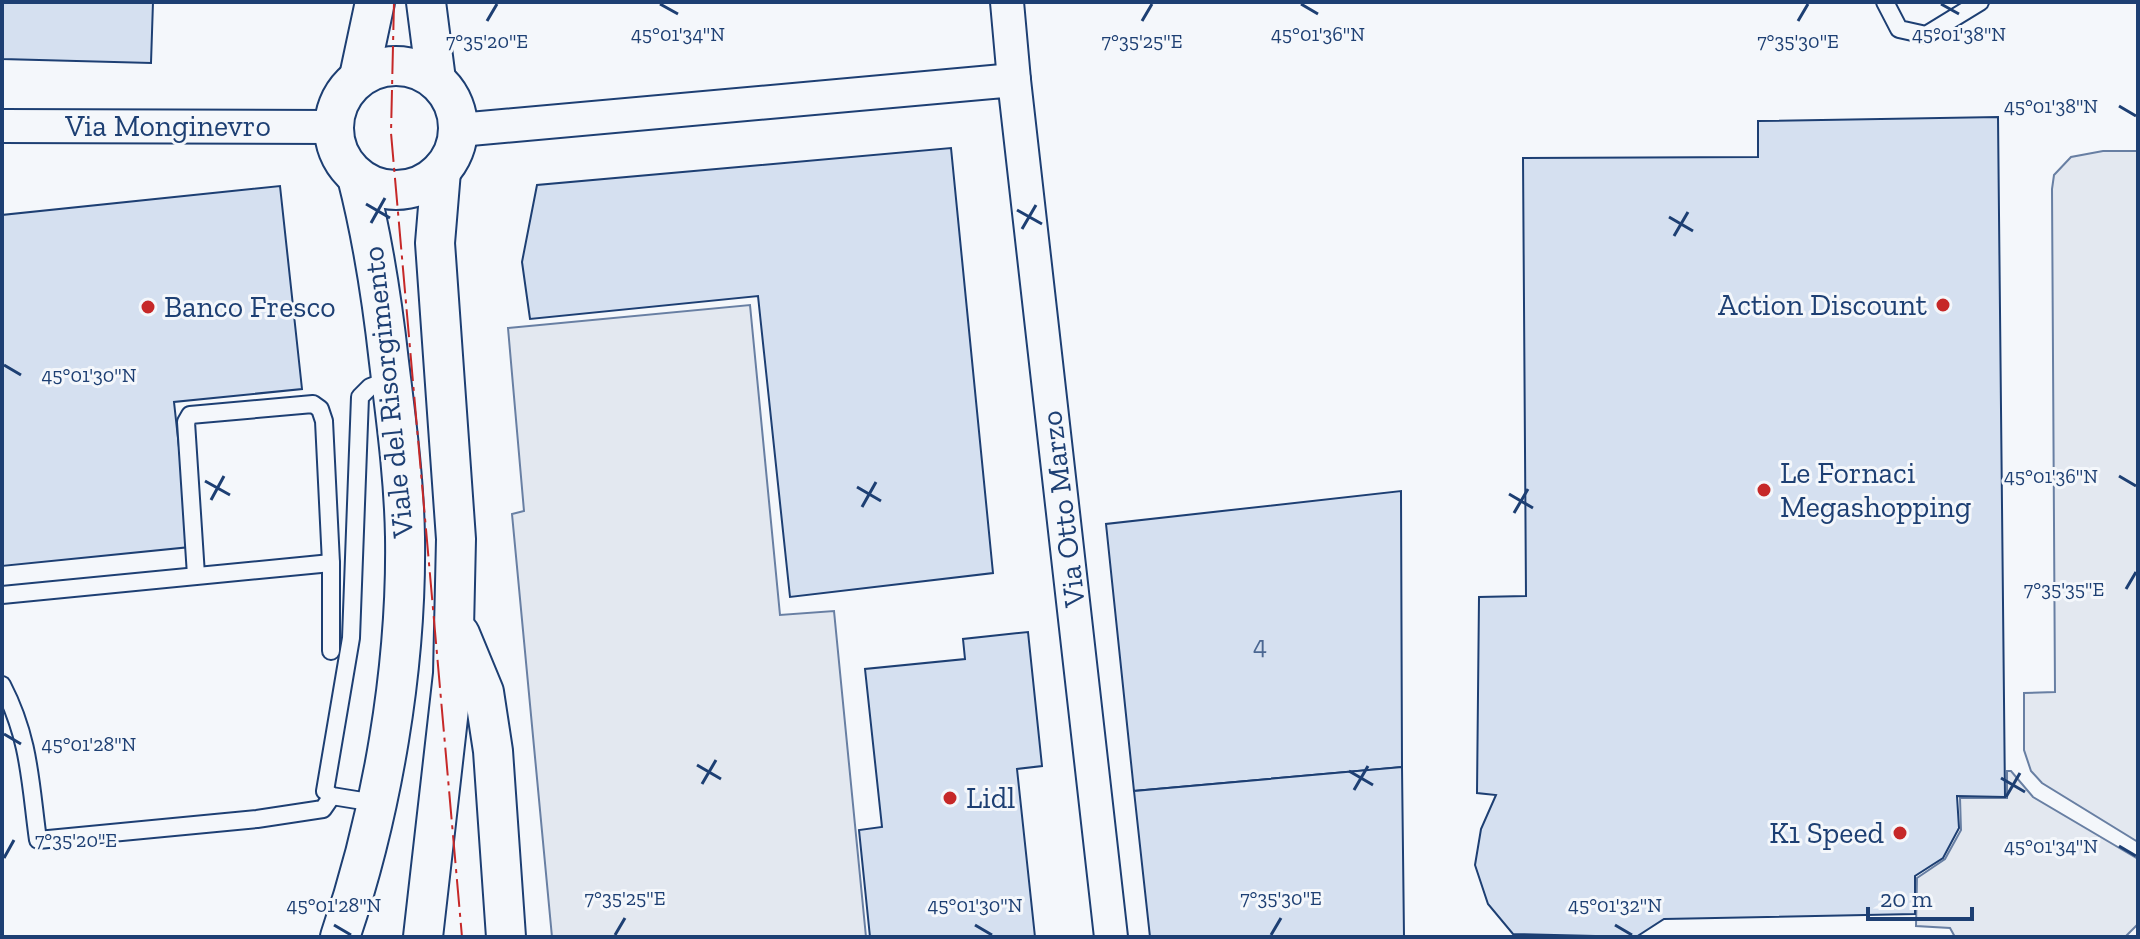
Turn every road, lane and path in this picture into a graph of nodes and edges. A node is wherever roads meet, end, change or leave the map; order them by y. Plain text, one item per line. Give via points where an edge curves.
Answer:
1 (375, 2) edge
2 (426, 2) edge
3 (1007, 2) edge
4 (1885, 2) edge
5 (1980, 2) edge
6 (359, 77) junction
7 (436, 80) junction
8 (1014, 80) junction
9 (2, 126) edge
10 (333, 127) junction
11 (459, 130) junction
12 (441, 171) junction
13 (357, 177) junction
14 (391, 379) junction
15 (331, 563) junction
16 (196, 575) junction
17 (2, 595) edge
18 (454, 621) junction
19 (331, 651) dead end
20 (2, 685) edge
21 (332, 796) junction
22 (375, 803) junction
23 (340, 937) edge
24 (423, 937) edge
25 (506, 937) edge
26 (1111, 937) edge

1 - 6 street
2 - 7 street
3 - 8 street, Via Otto Marzo
4 - 5 lane via 1899,29 1926,35
6 - 7 street via 398,66
6 - 10 street via 345,91
7 - 11 street via 456,111
8 - 11 street
8 - 26 street, Via Otto Marzo
9 - 10 street, Via Monginevro
10 - 13 street via 344,163
11 - 12 street
12 - 13 street via 410,189 373,186
12 - 18 street, Viale del Risorgimento via 435,243 456,539
13 - 14 street, Viale del Risorgimento via 375,246
14 - 21 lane via 360,397 356,573 351,638 325,791
14 - 22 street, Viale del Risorgimento via 401,456 403,612
15 - 16 lane
15 - 16 lane via 324,421 320,409 306,402 190,415 186,422
15 - 19 lane
16 - 17 lane
18 - 24 street, Viale del Risorgimento via 453,674
18 - 25 street via 484,692
20 - 21 lane via 27,748 38,840 257,819 323,809
21 - 22 lane
22 - 23 street, Viale del Risorgimento

